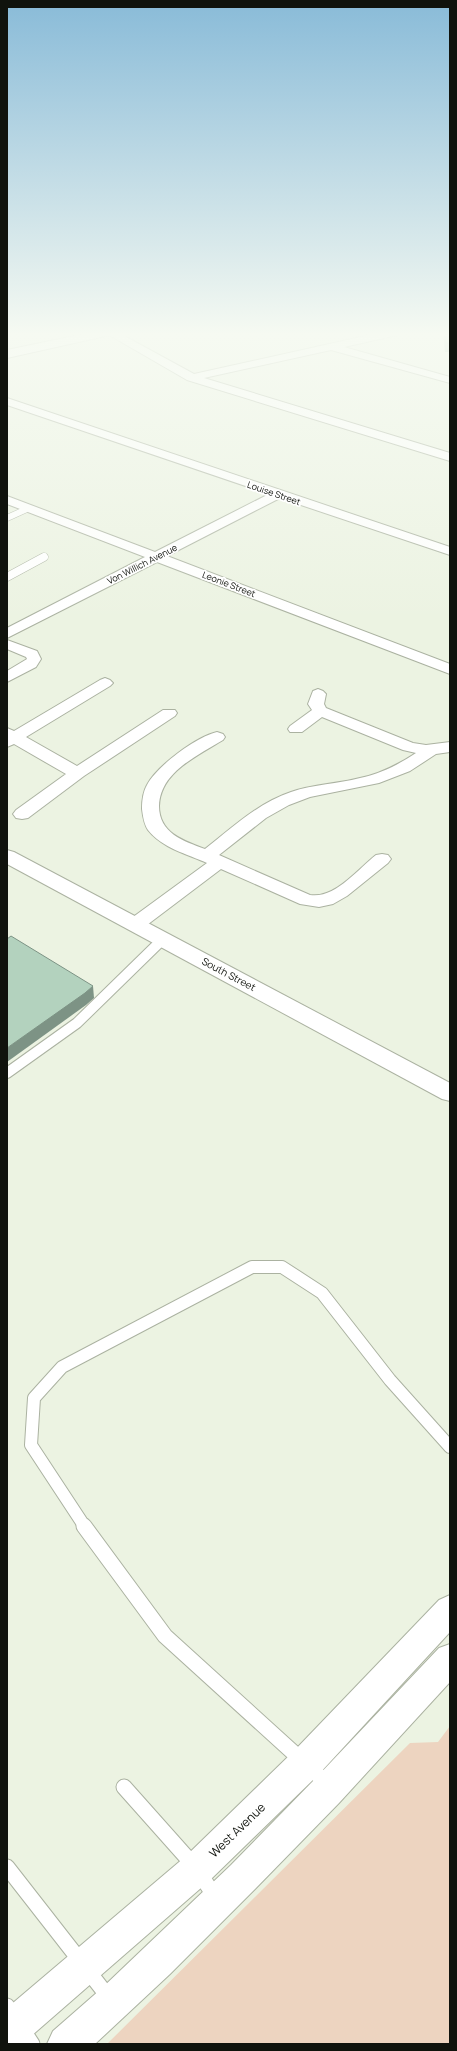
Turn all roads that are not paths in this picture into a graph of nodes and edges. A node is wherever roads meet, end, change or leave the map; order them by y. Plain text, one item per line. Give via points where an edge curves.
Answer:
1 (85, 428) edge
2 (351, 428) edge
3 (450, 457) edge
4 (278, 494) junction
5 (7, 500) edge
6 (29, 508) junction
7 (7, 518) edge
8 (450, 552) edge
9 (44, 557) dead end
10 (157, 557) junction
11 (9, 575) edge
12 (7, 634) edge
13 (7, 644) edge
14 (450, 669) edge
15 (7, 677) edge
16 (104, 683) dead end
17 (318, 694) dead end
18 (320, 712) junction
19 (169, 713) dead end
20 (296, 729) dead end
21 (10, 737) edge
22 (217, 737) dead end
23 (450, 747) edge
24 (432, 749) junction
25 (78, 773) junction
26 (22, 814) dead end
27 (7, 856) edge
28 (213, 859) junction
29 (382, 859) dead end
30 (136, 924) junction
31 (163, 939) junction
32 (7, 1073) edge
33 (450, 1093) edge
34 (450, 1447) edge
35 (450, 1610) edge
36 (450, 1658) edge
37 (306, 1763) junction
38 (330, 1786) junction
39 (124, 1787) dead end
40 (7, 1867) edge
41 (197, 1868) junction
42 (217, 1901) junction
43 (84, 1966) junction
44 (113, 2003) junction
45 (16, 2026) edge
46 (66, 2044) edge

1 - 4 street, Louise Street
2 - 3 street
4 - 8 street, Louise Street
4 - 10 street, Von Willich Avenue
5 - 6 street, Leonie Street
6 - 7 lane
6 - 10 street, Leonie Street
9 - 11 lane
10 - 12 street, Von Willich Avenue
10 - 14 street, Leonie Street
13 - 15 street via 32,654 34,659 31,664
16 - 21 street
17 - 18 street via 316,704
18 - 20 street
18 - 24 street via 409,747
19 - 25 street
21 - 25 street
22 - 28 street via 181,760 160,778 155,786 152,801 154,825 162,834
23 - 24 street
24 - 28 street via 415,762 379,779 307,792 281,802 254,819
25 - 26 street
27 - 30 street, South Street
28 - 29 street via 306,900 321,902 337,894
28 - 30 street
30 - 31 street, South Street
31 - 32 lane via 77,1023
31 - 33 street, South Street
34 - 37 lane via 390,1380 322,1293 282,1267 252,1267 76,1359 62,1367 34,1398 31,1445 72,1510 164,1636
35 - 37 street, West Avenue
36 - 38 street
37 - 38 lane
37 - 41 street, West Avenue
38 - 42 street
39 - 41 lane
40 - 43 lane
41 - 42 lane
41 - 43 street, West Avenue
42 - 44 street
43 - 44 lane
43 - 45 street, West Avenue
44 - 46 street

